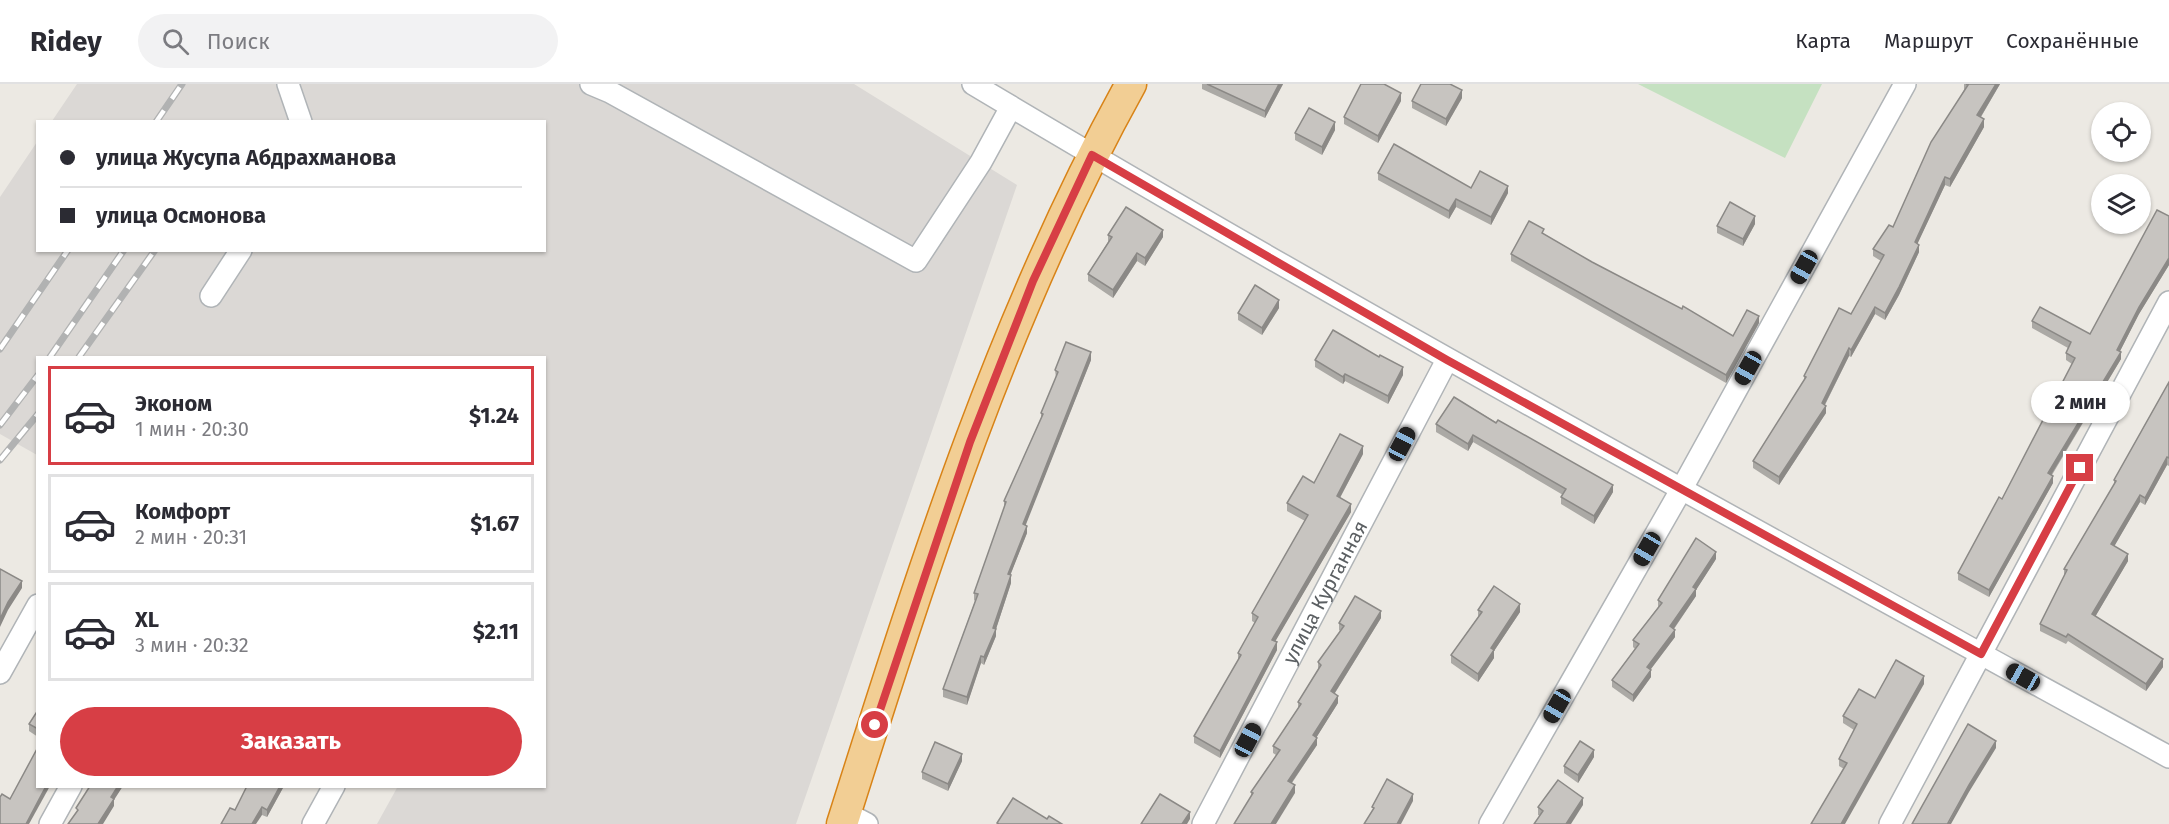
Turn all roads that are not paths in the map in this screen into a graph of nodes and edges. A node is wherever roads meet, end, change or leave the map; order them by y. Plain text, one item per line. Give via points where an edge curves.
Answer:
1 (288, 84) edge
2 (591, 84) edge
3 (973, 84) edge
4 (1131, 84) edge
5 (1905, 84) edge
6 (1011, 107) junction
7 (300, 120) edge
8 (1092, 155) junction
9 (240, 252) edge
10 (211, 296) dead end
11 (2169, 302) edge
12 (1447, 360) junction
13 (1681, 490) junction
14 (36, 609) edge
15 (1981, 654) junction
16 (0, 673) edge
17 (2169, 757) edge
18 (70, 788) edge
19 (333, 788) edge
20 (851, 820) edge
21 (50, 824) edge
22 (313, 824) edge
23 (1203, 824) edge
24 (1490, 824) edge
25 (1890, 824) edge

1 - 7 street
2 - 6 street via 916,261 981,162
3 - 6 street
4 - 8 highway
5 - 13 street
6 - 8 street
8 - 12 street
8 - 20 highway via 1033,281 970,442
9 - 10 street
11 - 15 street
12 - 13 street
12 - 23 street, улица Курганная
13 - 15 street
13 - 24 street
14 - 16 street
15 - 17 street
15 - 25 street
18 - 21 street
19 - 22 street

